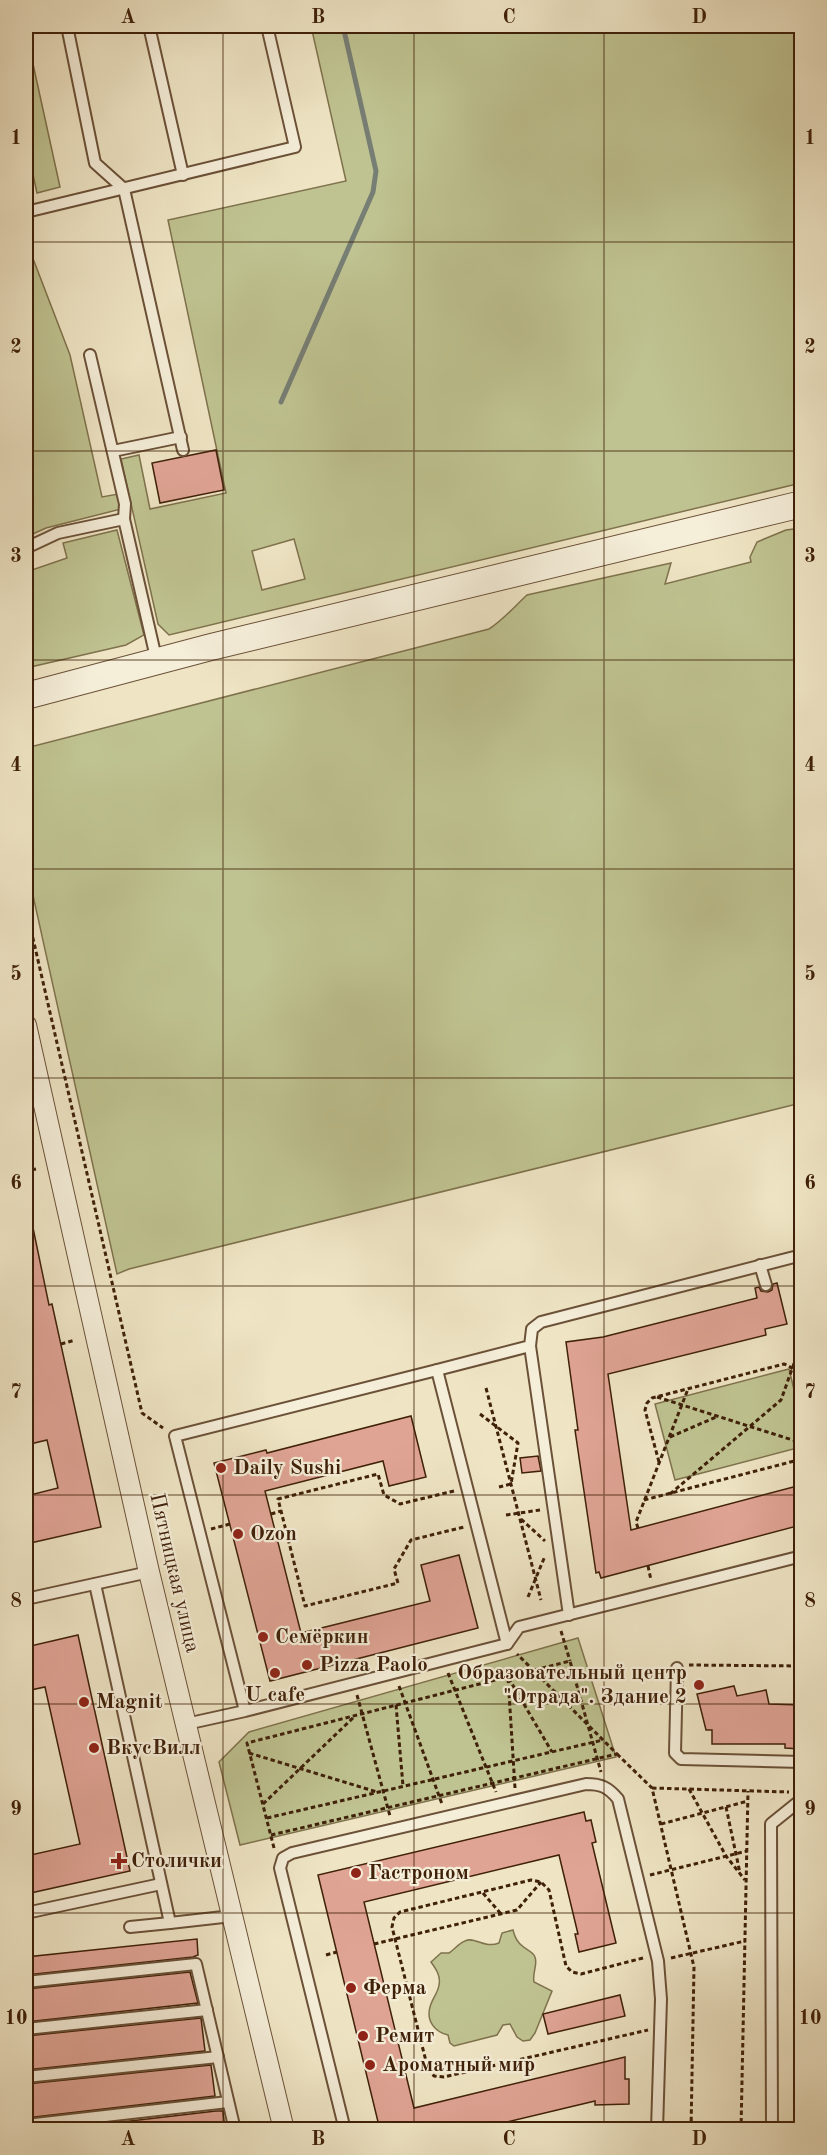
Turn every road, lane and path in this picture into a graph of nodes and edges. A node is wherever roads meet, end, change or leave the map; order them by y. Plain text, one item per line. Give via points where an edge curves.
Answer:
1 (67, 26) edge
2 (149, 26) edge
3 (267, 26) edge
4 (183, 175) junction
5 (124, 189) junction
6 (26, 212) edge
7 (90, 355) dead end
8 (181, 437) junction
9 (183, 450) dead end
10 (113, 451) junction
11 (801, 504) edge
12 (124, 519) junction
13 (26, 548) edge
14 (157, 662) junction
15 (26, 696) edge
16 (26, 908) edge
17 (26, 1025) edge
18 (29, 1060) edge
19 (36, 1169) dead end
20 (26, 1171) edge
21 (801, 1255) edge
22 (760, 1265) junction
23 (766, 1285) dead end
24 (75, 1340) dead end
25 (801, 1341) edge
26 (60, 1344) dead end
27 (530, 1346) junction
28 (793, 1367) junction
29 (437, 1370) junction
30 (486, 1388) dead end
31 (688, 1389) junction
32 (801, 1391) edge
33 (656, 1397) junction
34 (682, 1405) junction
35 (480, 1414) dead end
36 (718, 1416) junction
37 (496, 1426) junction
38 (750, 1426) junction
39 (175, 1436) junction
40 (669, 1438) junction
41 (801, 1443) edge
42 (801, 1459) edge
43 (659, 1462) junction
44 (511, 1484) junction
45 (499, 1487) dead end
46 (467, 1488) junction
47 (670, 1494) junction
48 (644, 1500) junction
49 (554, 1508) junction
50 (281, 1511) junction
51 (518, 1512) junction
52 (271, 1514) dead end
53 (506, 1515) dead end
54 (520, 1517) junction
55 (476, 1524) junction
56 (638, 1528) dead end
57 (550, 1546) dead end
58 (801, 1556) edge
59 (545, 1557) dead end
60 (149, 1572) junction
61 (536, 1578) junction
62 (95, 1584) junction
63 (528, 1597) dead end
64 (26, 1599) edge
65 (541, 1600) dead end
66 (569, 1615) junction
67 (557, 1617) junction
68 (507, 1644) junction
69 (442, 1660) junction
70 (570, 1661) junction
71 (801, 1666) edge
72 (677, 1668) joint
73 (533, 1670) junction
74 (394, 1673) junction
75 (508, 1677) junction
76 (354, 1683) junction
77 (454, 1690) junction
78 (405, 1702) junction
79 (396, 1705) junction
80 (245, 1711) junction
81 (362, 1713) junction
82 (356, 1715) junction
83 (587, 1723) junction
84 (186, 1724) junction
85 (603, 1740) junction
86 (593, 1742) junction
87 (552, 1752) junction
88 (249, 1753) junction
89 (616, 1754) junction
90 (597, 1758) junction
91 (513, 1761) junction
92 (801, 1762) edge
93 (486, 1767) junction
94 (300, 1768) junction
95 (514, 1778) junction
96 (433, 1779) junction
97 (492, 1783) junction
98 (600, 1784) junction
99 (403, 1786) junction
100 (652, 1788) junction
101 (689, 1789) junction
102 (384, 1791) junction
103 (748, 1791) junction
104 (378, 1792) junction
105 (439, 1795) junction
106 (800, 1796) edge
107 (516, 1800) junction
108 (748, 1801) junction
109 (263, 1804) junction
110 (501, 1804) junction
111 (388, 1807) junction
112 (726, 1807) junction
113 (702, 1813) junction
114 (447, 1817) junction
115 (267, 1818) junction
116 (661, 1824) junction
117 (394, 1829) junction
118 (271, 1835) junction
119 (747, 1851) junction
120 (736, 1854) junction
121 (726, 1856) junction
122 (283, 1858) junction
123 (671, 1870) junction
124 (741, 1874) junction
125 (637, 1878) junction
126 (746, 1881) junction
127 (541, 1882) junction
128 (161, 1884) junction
129 (482, 1892) junction
130 (26, 1913) edge
131 (501, 1914) junction
132 (232, 1916) junction
133 (170, 1923) junction
134 (130, 1927) dead end
135 (396, 1938) junction
136 (745, 1941) junction
137 (374, 1944) dead end
138 (337, 1952) dead end
139 (691, 1954) junction
140 (326, 1955) dead end
141 (657, 1958) junction
142 (26, 1982) edge
143 (207, 2010) junction
144 (660, 2027) junction
145 (26, 2029) edge
146 (218, 2057) junction
147 (26, 2077) edge
148 (228, 2102) junction
149 (26, 2124) edge
150 (657, 2129) edge
151 (235, 2130) edge
152 (284, 2130) edge
153 (345, 2130) edge
154 (630, 2130) edge
155 (691, 2130) edge
156 (741, 2130) edge
157 (772, 2130) edge

1 - 5 lane via 95,163
2 - 4 lane
3 - 4 lane via 295,147
4 - 5 lane
5 - 6 lane
5 - 8 lane
7 - 10 lane
8 - 9 lane
8 - 10 lane
10 - 12 lane via 125,504
11 - 14 street
12 - 13 lane via 58,533
12 - 14 lane
14 - 15 street
16 - 39 path via 142,1413
17 - 18 street, Пятницкая улица
18 - 60 street, Пятницкая улица
19 - 20 path
21 - 22 lane
22 - 23 lane
22 - 27 lane via 541,1322 532,1329
24 - 26 path
25 - 28 path
27 - 29 lane
27 - 49 lane
28 - 31 path via 784,1364
28 - 32 path
28 - 38 path via 781,1400
29 - 39 lane
29 - 46 lane
30 - 37 path
31 - 33 path
31 - 34 path
33 - 34 path
33 - 43 path via 646,1403 645,1410
34 - 36 path
34 - 40 path
35 - 37 path
36 - 38 path
36 - 40 path
37 - 44 path
37 - 44 path via 518,1443
38 - 41 path
38 - 47 path
39 - 80 lane
40 - 43 path
42 - 47 path
43 - 48 path
44 - 45 path
44 - 51 path
46 - 50 path via 400,1504 384,1495 378,1474 278,1499
46 - 55 lane
47 - 48 path
48 - 56 path via 636,1522
49 - 51 path
49 - 66 lane
50 - 52 path
50 - 55 path via 305,1606 398,1583 394,1569 411,1540
51 - 53 path
51 - 54 path
54 - 57 path
54 - 61 path
55 - 68 lane
58 - 66 lane
59 - 61 path
60 - 62 lane
60 - 84 street, Пятницкая улица
61 - 63 path
61 - 65 path
62 - 64 lane
62 - 128 lane
66 - 67 lane
67 - 68 lane via 519,1627
67 - 70 path
68 - 69 lane
68 - 73 path
69 - 74 lane
69 - 77 path
70 - 73 path
70 - 83 path
71 - 72 path
72 - 92 lane via 675,1753 681,1759
73 - 75 path
73 - 83 path
74 - 76 lane
74 - 78 path
75 - 77 path
75 - 87 path
75 - 91 path
76 - 80 lane
76 - 81 path
77 - 78 path
77 - 93 path
78 - 79 path
78 - 96 path
79 - 81 path
79 - 99 path
80 - 84 lane
81 - 82 path
81 - 102 path
82 - 88 path via 247,1743
82 - 94 path
83 - 85 path
83 - 86 path
84 - 132 street, Пятницкая улица
85 - 86 path
85 - 89 path
86 - 87 path
86 - 90 path
87 - 91 path
88 - 94 path
88 - 109 path
89 - 90 path
89 - 100 path
90 - 95 path
90 - 98 path
91 - 93 path
91 - 95 path
93 - 96 path
93 - 97 path
94 - 104 path
94 - 109 path
95 - 97 path
95 - 107 path
96 - 99 path
96 - 105 path
97 - 105 path
97 - 110 path
98 - 107 lane
98 - 125 lane via 618,1799
99 - 102 path
100 - 101 path
100 - 116 path
101 - 103 path
101 - 113 path
102 - 104 path
102 - 111 path
103 - 106 path
103 - 108 path
104 - 115 path
105 - 111 path
105 - 114 path
106 - 157 lane via 771,1824
107 - 110 lane
108 - 112 path
108 - 119 path
109 - 115 path
110 - 114 lane
111 - 117 path
111 - 118 path
112 - 113 path
112 - 120 path
113 - 116 path
113 - 121 path
114 - 117 lane
115 - 118 path
116 - 123 path
117 - 122 lane
118 - 122 path via 275,1851
119 - 120 path
119 - 126 path
120 - 121 path
120 - 124 path
121 - 123 path
121 - 124 path
122 - 153 lane via 280,1868
123 - 125 path
123 - 139 path
124 - 126 path
125 - 141 lane
126 - 136 path
127 - 129 path via 531,1880
127 - 131 path via 517,1910
127 - 141 path via 549,1890 566,1966 572,1972 581,1974
128 - 130 lane
128 - 133 lane
129 - 131 path
129 - 135 path via 400,1912 392,1927
131 - 135 path
132 - 133 lane
132 - 152 street, Пятницкая улица
133 - 134 lane
135 - 137 path
135 - 144 path via 428,2069 434,2076 444,2078
136 - 139 path
136 - 156 path
138 - 140 path
139 - 141 path
139 - 155 path
141 - 144 lane
142 - 143 lane via 196,1964
143 - 145 lane
143 - 146 lane
144 - 150 lane
146 - 147 lane
146 - 148 lane
148 - 149 lane
148 - 151 lane
150 - 154 lane

